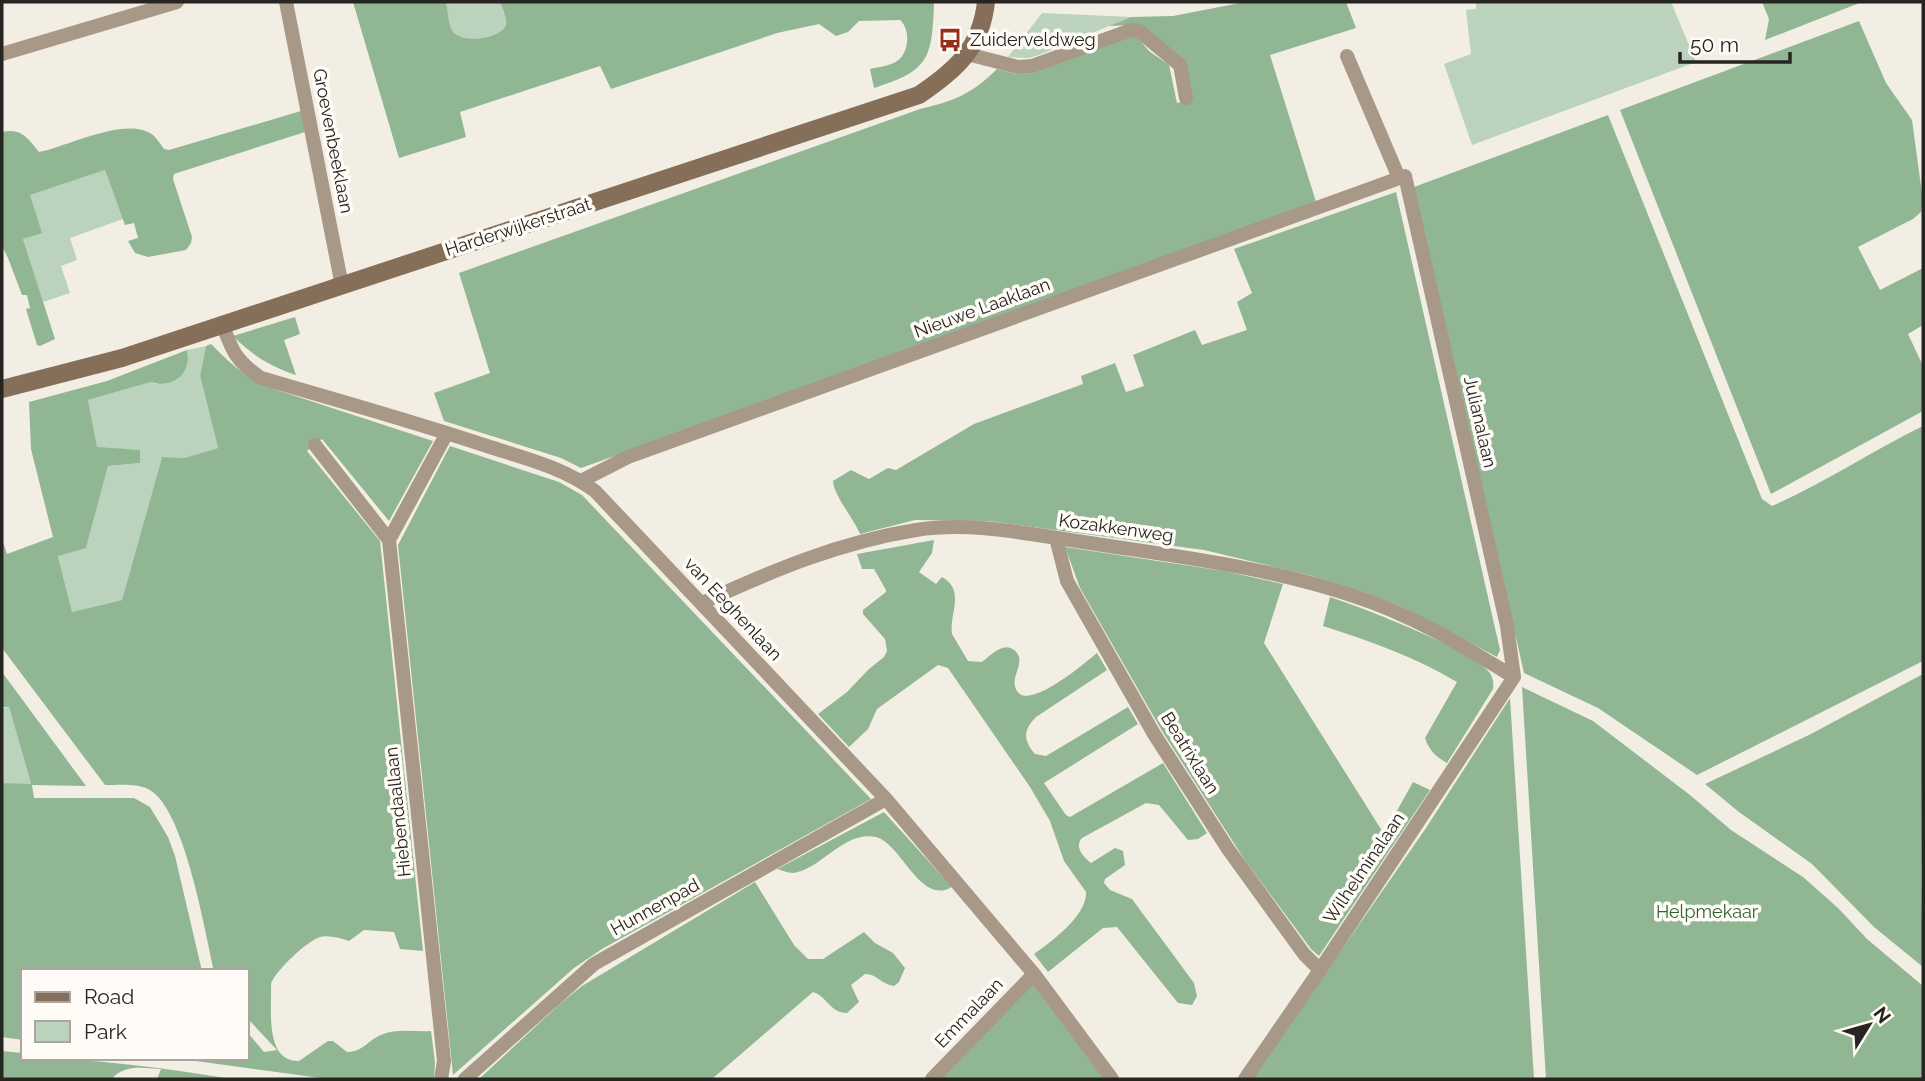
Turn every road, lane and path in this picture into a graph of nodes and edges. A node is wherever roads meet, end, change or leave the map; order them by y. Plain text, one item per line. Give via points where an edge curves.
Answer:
1 (177, 2) edge
2 (286, 2) edge
3 (986, 2) edge
4 (2, 54) edge
5 (967, 54) junction
6 (1348, 56) dead end
7 (1186, 98) dead end
8 (1402, 177) junction
9 (342, 286) junction
10 (222, 323) junction
11 (2, 389) edge
12 (447, 433) junction
13 (315, 445) dead end
14 (581, 481) junction
15 (1056, 538) junction
16 (389, 540) junction
17 (702, 603) junction
18 (1514, 677) junction
19 (886, 799) junction
20 (1320, 970) junction
21 (1034, 974) junction
22 (441, 1079) edge
23 (465, 1079) edge
24 (932, 1079) edge
25 (1112, 1079) edge
26 (1245, 1079) edge

1 - 4 street
2 - 9 street, Groevenbeeklaan
3 - 5 main road, Harderwijkerstraat
5 - 7 street via 1018,67 1032,66 1131,30 1180,65
5 - 9 main road, Harderwijkerstraat via 953,71 919,95
6 - 8 street
8 - 14 street, Nieuwe Laaklaan via 628,457
8 - 18 street, Julianalaan via 1507,626
9 - 10 main road, Harderwijkerstraat
10 - 11 main road, Harderwijkerstraat via 122,358
10 - 12 street, van Eeghenlaan via 235,356 261,378
12 - 14 street, van Eeghenlaan
12 - 16 street
13 - 16 street
14 - 17 street, van Eeghenlaan
15 - 17 street, Kozakkenweg via 986,527 917,530 818,554
15 - 18 street, Kozakkenweg via 1246,566 1355,596 1396,612
15 - 20 street, Beatrixlaan via 1067,581 1154,734 1228,849
16 - 22 street, Hiebendaallaan via 444,1061
17 - 19 street, van Eeghenlaan
18 - 20 street, Wilhelminalaan
19 - 21 street, van Eeghenlaan
19 - 23 street, Hunnenpad via 594,964
20 - 26 street, Wilhelminalaan
21 - 24 street, Emmalaan
21 - 25 street, van Eeghenlaan

